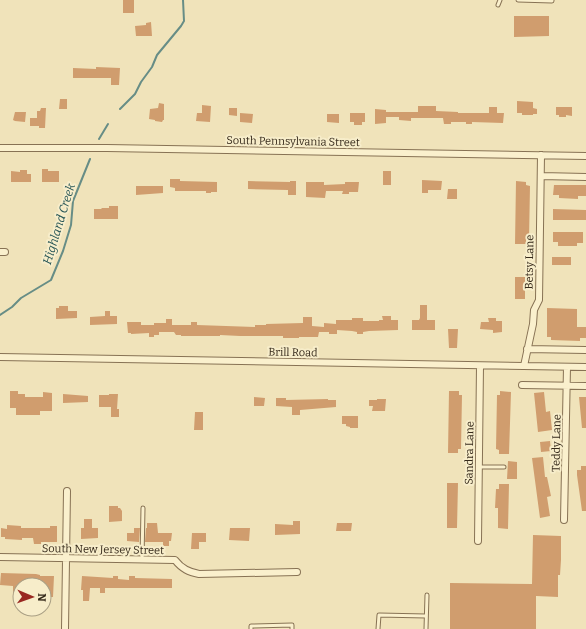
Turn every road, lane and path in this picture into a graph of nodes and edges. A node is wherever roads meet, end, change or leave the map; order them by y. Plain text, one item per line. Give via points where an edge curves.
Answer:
1 (500, 0) edge
2 (518, 0) edge
3 (552, 0) edge
4 (498, 5) dead end
5 (0, 148) edge
6 (541, 155) junction
7 (586, 156) edge
8 (540, 176) junction
9 (586, 177) edge
10 (527, 349) junction
11 (586, 350) edge
12 (0, 357) edge
13 (480, 366) junction
14 (524, 366) junction
15 (567, 367) junction
16 (586, 367) edge
17 (522, 385) dead end
18 (567, 386) junction
19 (586, 386) edge
20 (479, 467) junction
21 (504, 467) dead end
22 (67, 491) dead end
23 (143, 508) dead end
24 (564, 520) dead end
25 (478, 541) dead end
26 (0, 557) edge
27 (67, 558) junction
28 (142, 560) junction
29 (297, 572) dead end
30 (426, 595) dead end
31 (426, 616) junction
32 (65, 629) edge
33 (251, 629) edge
34 (292, 629) edge
35 (378, 629) edge
36 (426, 629) edge

1 - 4 lane
2 - 3 lane
5 - 6 street, South Pennsylvania Street
6 - 7 street, South Pennsylvania Street
6 - 8 street, Betsy Lane
8 - 9 street
8 - 10 street, Betsy Lane via 539,300 534,310 534,324
10 - 11 street
10 - 14 street, Betsy Lane
12 - 13 street, Brill Road
13 - 14 street, Brill Road
13 - 20 street, Sandra Lane
14 - 15 street, Brill Road
15 - 16 street, Brill Road
15 - 18 street, Teddy Lane
17 - 18 street
18 - 19 street
18 - 24 street, Teddy Lane
20 - 21 lane
20 - 25 street, Sandra Lane
22 - 27 street
23 - 28 lane
26 - 27 street, South New Jersey Street
27 - 28 street, South New Jersey Street
27 - 32 street
28 - 29 street, South New Jersey Street via 175,560 190,572 199,574
30 - 31 lane
31 - 35 lane via 379,615
31 - 36 lane
33 - 34 lane via 251,626 292,625

